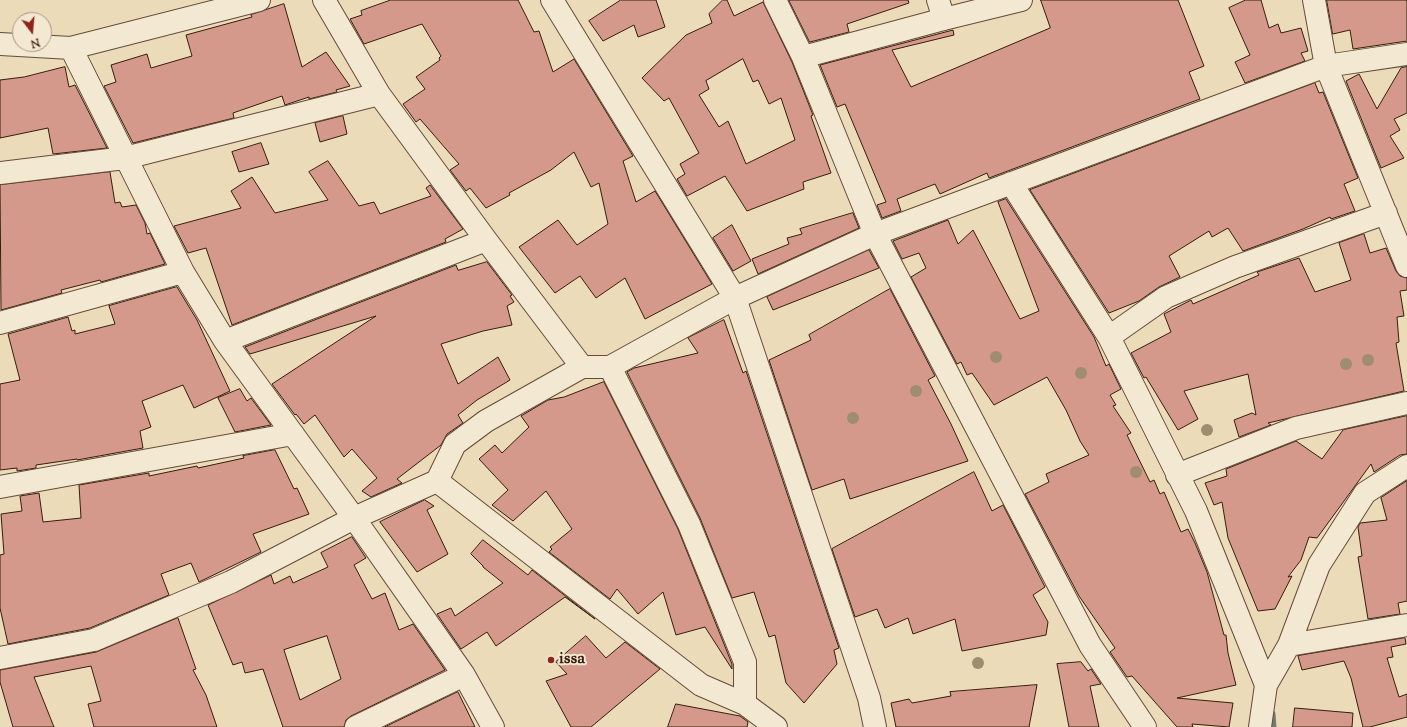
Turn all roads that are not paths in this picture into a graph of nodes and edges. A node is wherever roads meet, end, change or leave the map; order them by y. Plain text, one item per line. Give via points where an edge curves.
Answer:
1 (259, 0) edge
2 (324, 0) edge
3 (552, 0) edge
4 (775, 0) edge
5 (1021, 0) edge
6 (1314, 0) edge
7 (941, 9) edge
8 (0, 44) edge
9 (71, 48) junction
10 (1407, 54) edge
11 (803, 57) junction
12 (1326, 66) junction
13 (379, 94) junction
14 (125, 158) junction
15 (0, 173) edge
16 (1011, 183) junction
17 (1386, 213) junction
18 (875, 234) junction
19 (486, 240) junction
20 (1407, 266) edge
21 (183, 272) junction
22 (735, 298) junction
23 (0, 323) edge
24 (1109, 337) junction
25 (225, 341) junction
26 (582, 367) junction
27 (610, 367) junction
28 (1407, 403) edge
29 (293, 434) junction
30 (1407, 466) edge
31 (1178, 475) junction
32 (437, 481) junction
33 (0, 487) edge
34 (354, 518) junction
35 (1407, 625) edge
36 (1289, 644) junction
37 (0, 658) edge
38 (464, 675) junction
39 (1266, 685) junction
40 (745, 704) junction
41 (356, 727) edge
42 (493, 727) edge
43 (776, 727) edge
44 (875, 727) edge
45 (1145, 727) edge
46 (1260, 727) edge

1 - 9 street
2 - 13 street
3 - 22 street
4 - 11 street
5 - 7 street
6 - 12 street
7 - 11 street
8 - 9 street
9 - 14 street
10 - 12 street
11 - 18 street
12 - 16 street
12 - 17 street
13 - 14 street
13 - 19 street
14 - 15 street
14 - 21 street
16 - 18 street
16 - 24 street
17 - 20 street
17 - 24 street via 1236,267 1166,297
18 - 22 street
18 - 45 street via 1090,645
19 - 25 street
19 - 26 street
21 - 23 street
21 - 25 street
22 - 27 street
22 - 44 street via 869,698
24 - 31 street
25 - 29 street
26 - 27 street
26 - 32 street via 486,421 455,444
27 - 40 street via 689,524 745,662
28 - 31 street via 1296,428
29 - 33 street
29 - 34 street
30 - 36 street via 1365,493 1319,565
31 - 39 street via 1196,511
32 - 34 street
32 - 40 street via 701,685
34 - 37 street via 231,582 94,640
34 - 38 street
35 - 36 street
36 - 39 street
38 - 41 street
38 - 42 street
39 - 46 street
40 - 43 street

